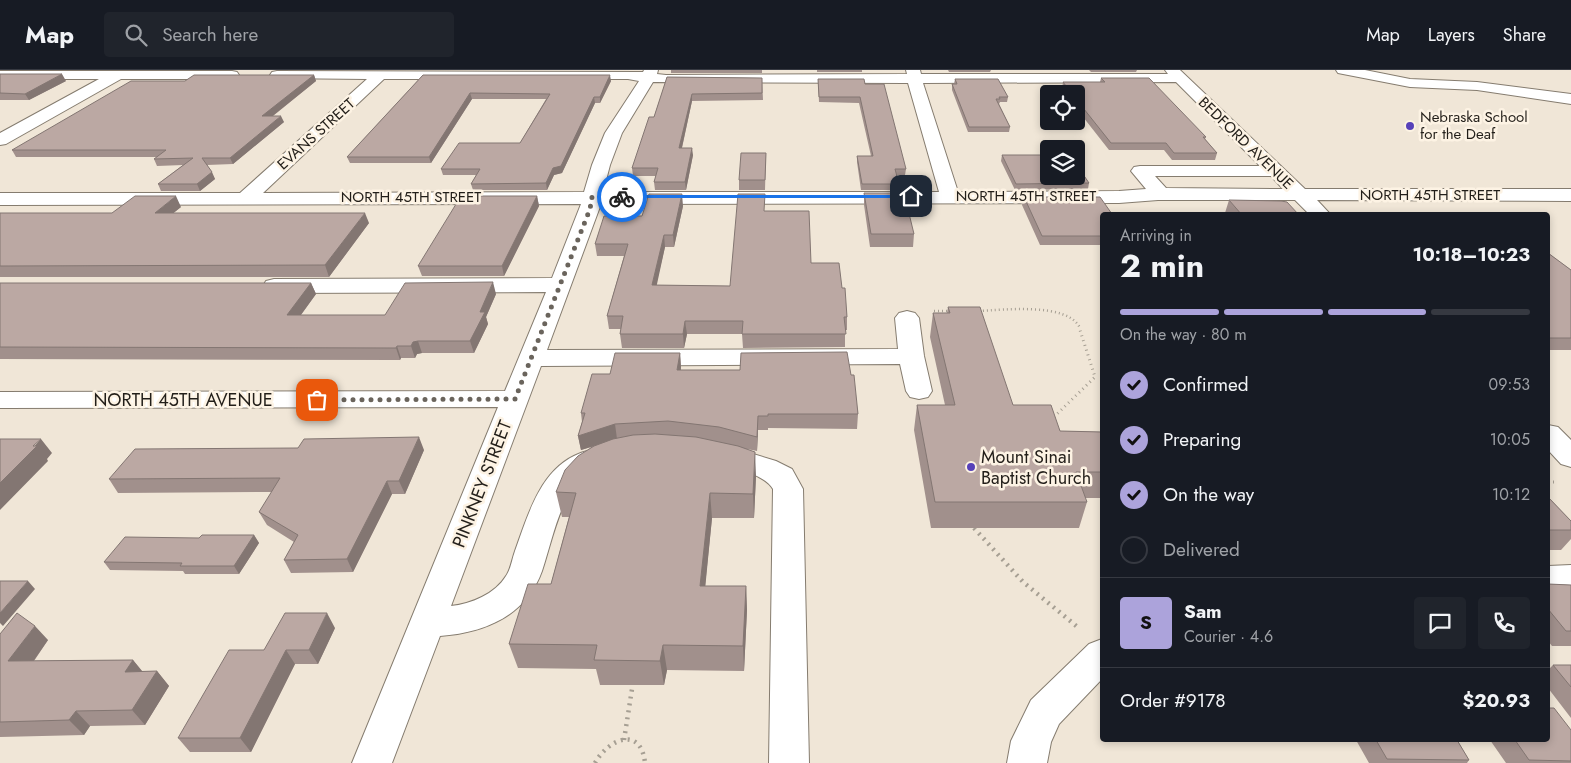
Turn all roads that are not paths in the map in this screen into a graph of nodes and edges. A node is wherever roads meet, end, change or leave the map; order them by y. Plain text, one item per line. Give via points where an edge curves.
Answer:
1 (1342, 70) edge
2 (122, 72) edge
3 (384, 72) edge
4 (7, 73) edge
5 (649, 74) edge
6 (914, 74) edge
7 (1046, 74) edge
8 (1176, 74) edge
9 (244, 75) edge
10 (264, 75) edge
11 (1571, 99) edge
12 (0, 128) edge
13 (22, 128) junction
14 (0, 140) edge
15 (1276, 171) junction
16 (1161, 194) junction
17 (1300, 195) junction
18 (1571, 195) edge
19 (950, 196) junction
20 (592, 197) junction
21 (0, 198) edge
22 (246, 198) junction
23 (1318, 212) edge
24 (560, 285) junction
25 (256, 286) edge
26 (907, 318) road end
27 (911, 356) junction
28 (532, 358) junction
29 (918, 391) dead end
30 (515, 399) junction
31 (0, 400) edge
32 (1550, 436) edge
33 (695, 449) edge
34 (623, 451) edge
35 (1571, 457) edge
36 (1571, 578) edge
37 (1550, 579) edge
38 (427, 623) junction
39 (1095, 644) edge
40 (372, 763) edge
41 (789, 763) edge
42 (1027, 763) edge

1 - 11 street via 1410,83 1477,86
2 - 4 street
2 - 9 street
2 - 13 street
3 - 5 street
3 - 10 street
3 - 22 street, EVANS STREET
5 - 6 street via 666,79
5 - 20 street, PINKNEY STREET via 641,92 618,124
6 - 7 street
6 - 19 street
7 - 8 street
8 - 15 street, BEDFORD AVENUE
12 - 13 street
13 - 14 street
15 - 16 street via 1140,172
15 - 17 street, BEDFORD AVENUE
16 - 17 street, NORTH 45TH STREET
16 - 19 street, NORTH 45TH STREET
17 - 18 street, NORTH 45TH STREET
17 - 23 street, BEDFORD AVENUE
19 - 20 street, NORTH 45TH STREET
20 - 22 street, NORTH 45TH STREET
20 - 24 street, PINKNEY STREET
21 - 22 street, NORTH 45TH STREET
24 - 25 street
24 - 28 street, PINKNEY STREET
26 - 27 street
27 - 28 street
27 - 29 street
28 - 30 street, PINKNEY STREET
30 - 31 street, NORTH 45TH AVENUE
30 - 38 street, PINKNEY STREET
32 - 35 street
33 - 41 street via 736,457 766,468 781,476 788,489
34 - 38 street via 582,463 561,480 547,507 524,574 513,592 483,613
36 - 37 street
38 - 40 street, PINKNEY STREET
39 - 42 street via 1045,712 1031,741

